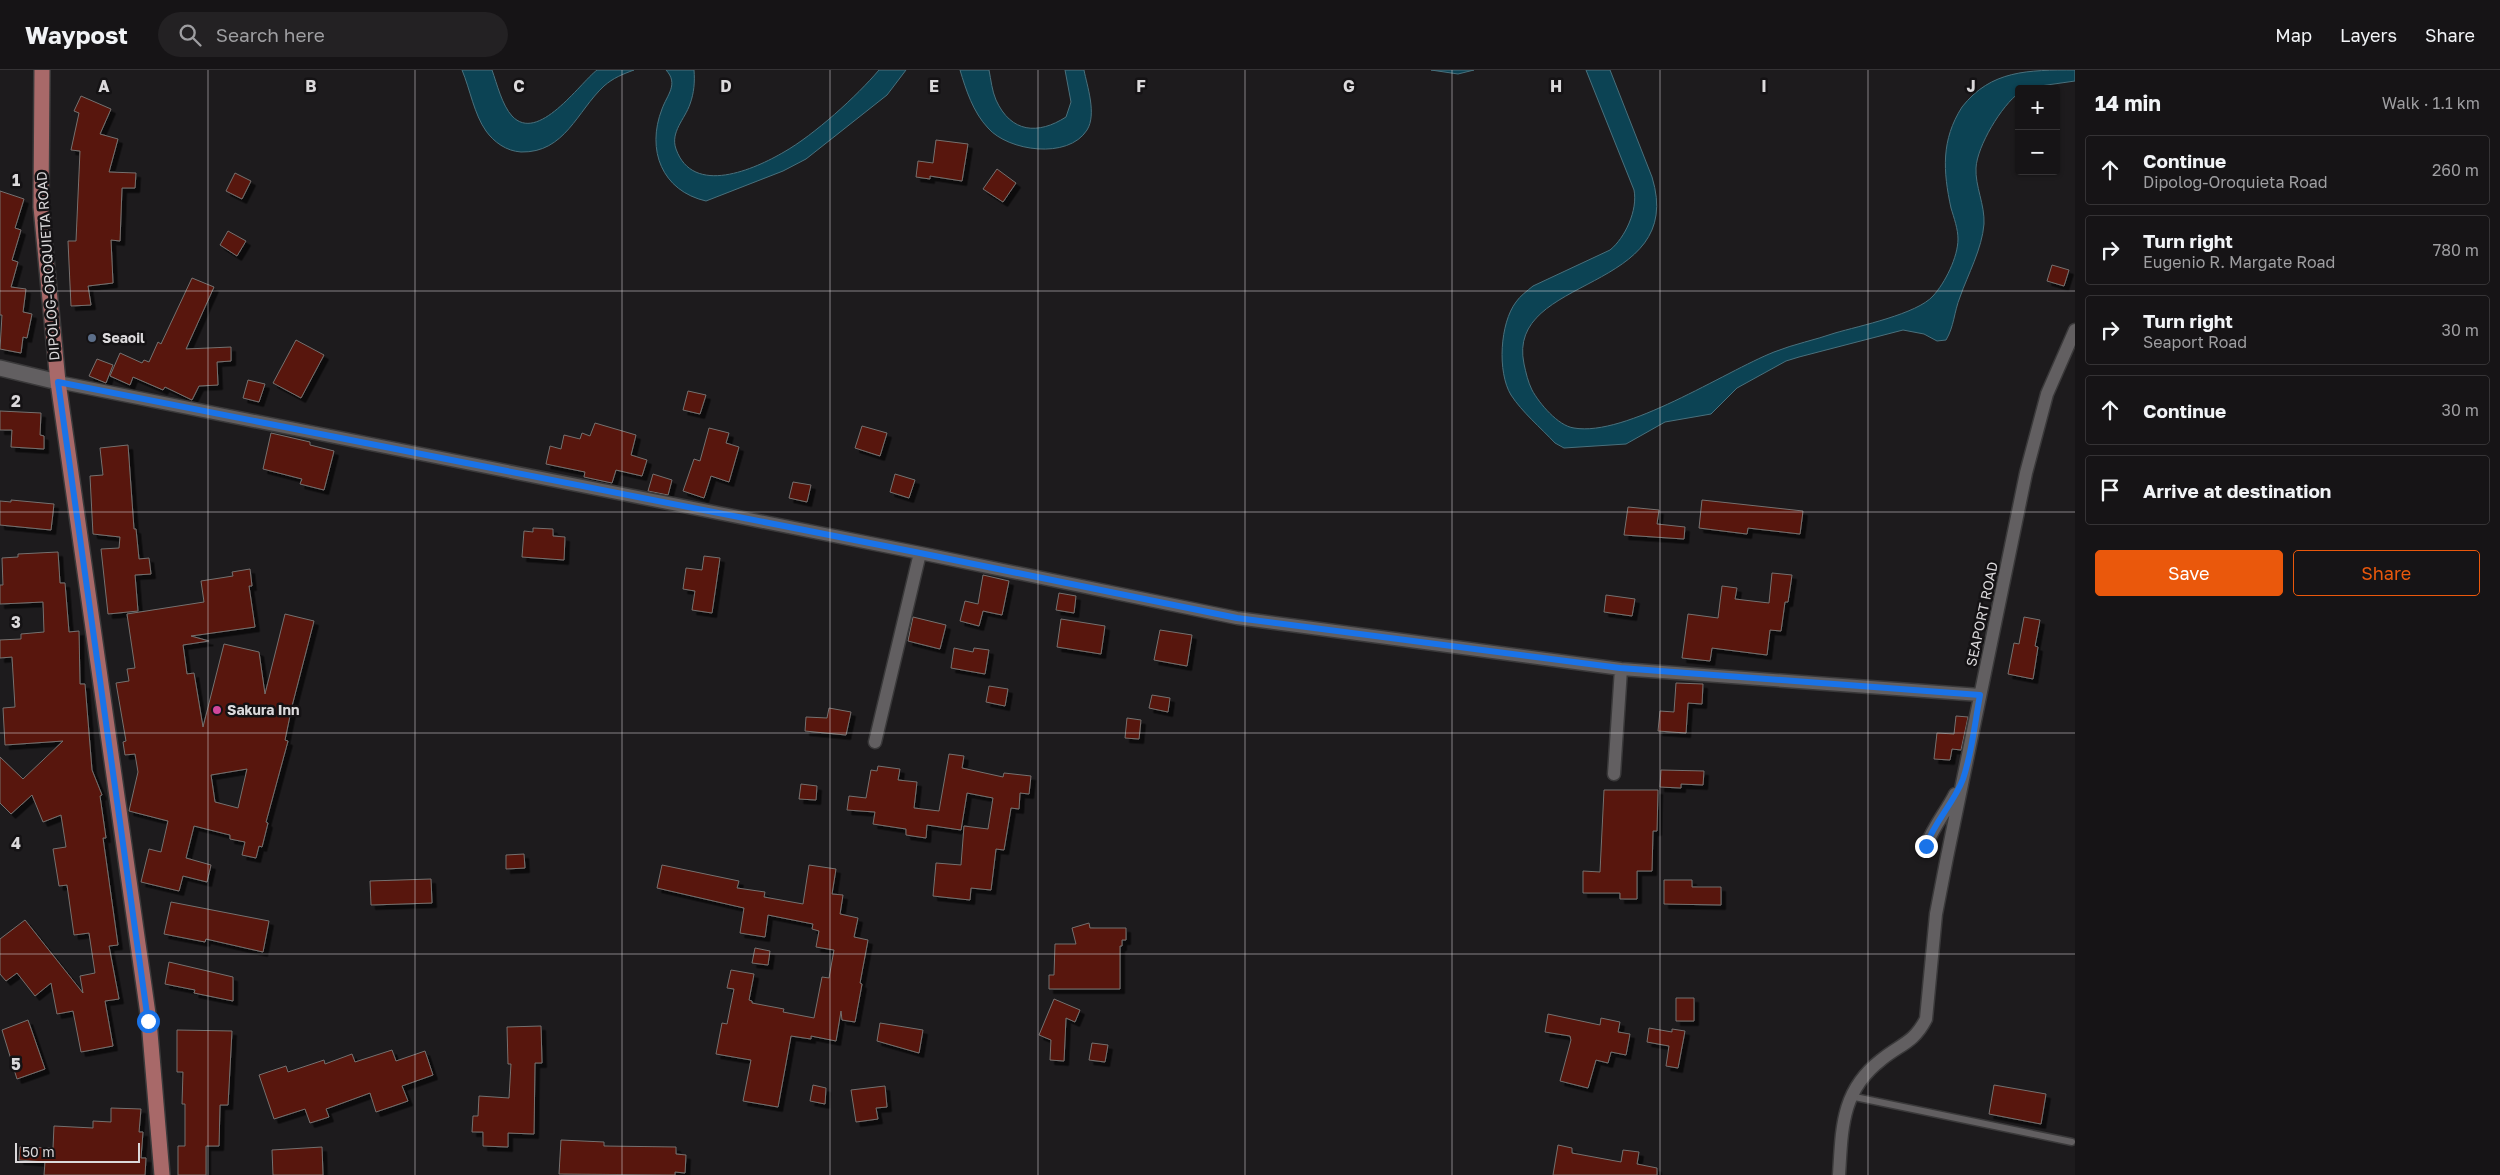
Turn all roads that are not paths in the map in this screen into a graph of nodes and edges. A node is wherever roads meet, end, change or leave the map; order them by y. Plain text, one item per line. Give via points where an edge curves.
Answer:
1 (42, 70) edge
2 (2075, 330) edge
3 (0, 368) edge
4 (58, 382) junction
5 (920, 553) junction
6 (1620, 668) junction
7 (1980, 695) junction
8 (875, 742) dead end
9 (1614, 774) dead end
10 (1963, 778) junction
11 (1926, 846) dead end
12 (1850, 1096) junction
13 (2072, 1142) dead end
14 (162, 1175) edge
15 (1839, 1175) edge

1 - 4 main road, DIPOLOG-OROQUIETA ROAD via 41,207
2 - 7 street, SEAPORT ROAD via 2047,394 2026,473
3 - 4 street
4 - 5 street
4 - 14 main road, DIPOLOG-OROQUIETA ROAD via 148,1021
5 - 6 street via 1237,618
5 - 8 street
6 - 7 street
6 - 9 street
7 - 10 street, SEAPORT ROAD
10 - 11 street
10 - 12 street, SEAPORT ROAD via 1936,914 1926,1020 1918,1035 1861,1077
12 - 13 lane
12 - 15 street, SEAPORT ROAD via 1842,1126

